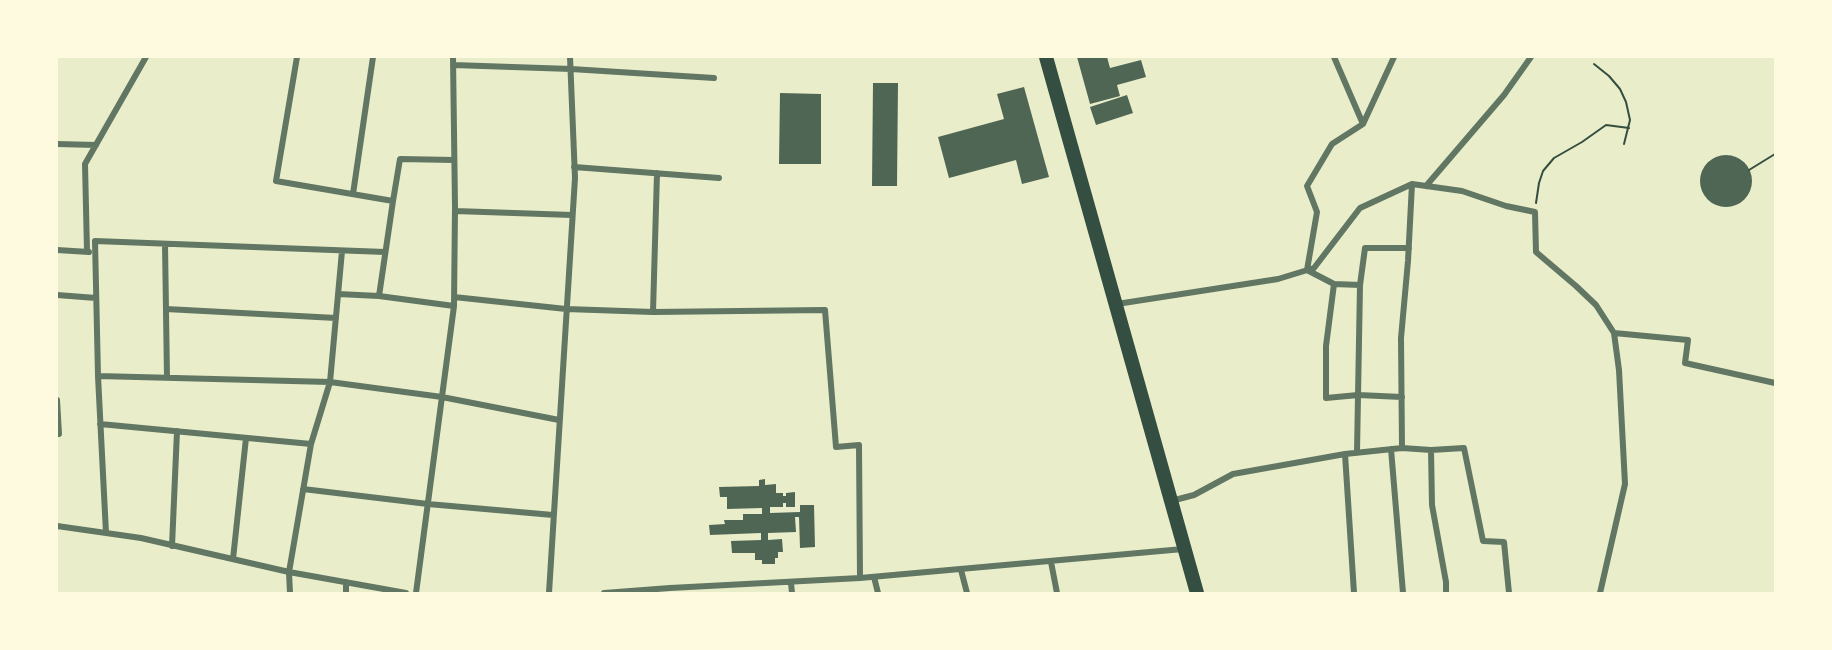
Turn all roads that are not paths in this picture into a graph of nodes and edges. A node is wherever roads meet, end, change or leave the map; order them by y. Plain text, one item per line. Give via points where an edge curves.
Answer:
1 (146, 57) edge
2 (297, 57) edge
3 (373, 57) edge
4 (453, 57) edge
5 (570, 57) edge
6 (1046, 57) edge
7 (1334, 57) edge
8 (1394, 57) edge
9 (1531, 57) edge
10 (453, 65) junction
11 (571, 69) junction
12 (714, 78) dead end
13 (1363, 124) junction
14 (57, 144) edge
15 (96, 145) junction
16 (454, 160) junction
17 (574, 167) junction
18 (657, 173) junction
19 (719, 178) dead end
20 (1412, 184) junction
21 (1426, 186) junction
22 (353, 194) junction
23 (393, 201) junction
24 (455, 211) junction
25 (572, 215) junction
26 (165, 244) junction
27 (1409, 248) junction
28 (57, 250) edge
29 (87, 251) junction
30 (342, 251) junction
31 (95, 252) junction
32 (385, 252) junction
33 (1306, 270) junction
34 (1334, 284) junction
35 (1360, 285) junction
36 (338, 294) junction
37 (57, 295) edge
38 (379, 296) junction
39 (454, 297) junction
40 (96, 298) junction
41 (1117, 304) junction
42 (454, 306) junction
43 (166, 309) junction
44 (566, 309) junction
45 (653, 312) junction
46 (336, 318) junction
47 (1614, 333) junction
48 (98, 376) junction
49 (167, 378) junction
50 (330, 382) junction
51 (1775, 383) edge
52 (1358, 395) junction
53 (442, 397) junction
54 (1402, 397) junction
55 (57, 400) edge
56 (559, 420) junction
57 (100, 424) junction
58 (177, 431) junction
59 (59, 434) dead end
60 (246, 438) junction
61 (311, 444) junction
62 (1402, 448) junction
63 (1392, 449) junction
64 (1431, 450) junction
65 (1357, 452) junction
66 (1345, 454) junction
67 (303, 489) junction
68 (1171, 501) junction
69 (428, 504) junction
70 (553, 515) junction
71 (57, 526) edge
72 (106, 533) junction
73 (172, 546) junction
74 (1184, 549) junction
75 (233, 559) junction
76 (1051, 562) junction
77 (961, 570) junction
78 (289, 572) junction
79 (874, 577) junction
80 (860, 578) junction
81 (346, 582) junction
82 (791, 583) junction
83 (671, 590) edge
84 (290, 593) edge
85 (346, 593) edge
86 (406, 593) edge
87 (416, 593) edge
88 (549, 593) edge
89 (604, 593) edge
90 (792, 593) edge
91 (878, 593) edge
92 (967, 593) edge
93 (1057, 593) edge
94 (1197, 593) edge
95 (1354, 593) edge
96 (1402, 593) edge
97 (1446, 593) edge
98 (1509, 593) edge
99 (1600, 593) edge

1 - 15 street
2 - 22 street via 276,181
3 - 22 street
4 - 10 street
5 - 11 street
6 - 41 highway
7 - 13 street
8 - 13 street
9 - 21 street via 1504,95
10 - 11 street
10 - 16 street
11 - 12 street
11 - 17 street
13 - 33 street via 1332,144 1306,186 1317,212
14 - 15 street
15 - 29 street via 86,164
16 - 23 street via 400,159
16 - 24 street
17 - 18 street
17 - 25 street
18 - 19 street
18 - 45 street
20 - 21 street
20 - 27 street
20 - 33 street via 1360,208 1314,268
21 - 47 street via 1462,191 1536,212 1536,252 1596,305
22 - 23 street
23 - 32 street
24 - 25 street
24 - 39 street
25 - 44 street
26 - 30 street
26 - 31 street via 95,241
26 - 43 street
27 - 35 street via 1365,248
27 - 54 street via 1401,338
28 - 29 street
29 - 31 street
30 - 32 street
30 - 36 street
31 - 40 street
32 - 38 street
33 - 34 street
33 - 41 street via 1278,279
34 - 35 street
34 - 52 street via 1326,346 1326,398
35 - 52 street
36 - 38 street
36 - 46 street
37 - 40 street
38 - 42 street
39 - 42 street
39 - 44 street
40 - 48 street
41 - 68 highway
42 - 53 street
43 - 46 street
43 - 49 street
44 - 45 street
44 - 56 street
45 - 80 street via 825,310 836,447 859,445
46 - 50 street
47 - 51 street via 1688,340 1685,363
47 - 99 street via 1625,484
48 - 49 street
48 - 57 street
49 - 50 street
50 - 53 street
50 - 61 street
52 - 54 street
52 - 65 street
53 - 56 street
53 - 69 street
54 - 62 street
55 - 59 street
56 - 70 street
57 - 58 street
57 - 72 street
58 - 60 street
58 - 73 street
60 - 61 street
60 - 75 street
61 - 67 street
62 - 63 street
62 - 64 street
63 - 65 street
63 - 96 street
64 - 97 street via 1432,505
64 - 98 street via 1464,448 1483,541 1504,542
65 - 66 street
66 - 68 street via 1233,474 1194,495
66 - 95 street
67 - 69 street
67 - 78 street
68 - 74 highway
69 - 70 street
69 - 87 street
70 - 88 street
71 - 72 street
72 - 73 street
73 - 75 street
74 - 76 street
74 - 94 highway
75 - 78 street
76 - 77 street
76 - 93 street
77 - 79 street
77 - 92 street
78 - 81 street
78 - 84 street
79 - 80 street
79 - 91 street
80 - 82 street
81 - 85 street
81 - 86 street
82 - 83 street
82 - 90 street
83 - 89 street

